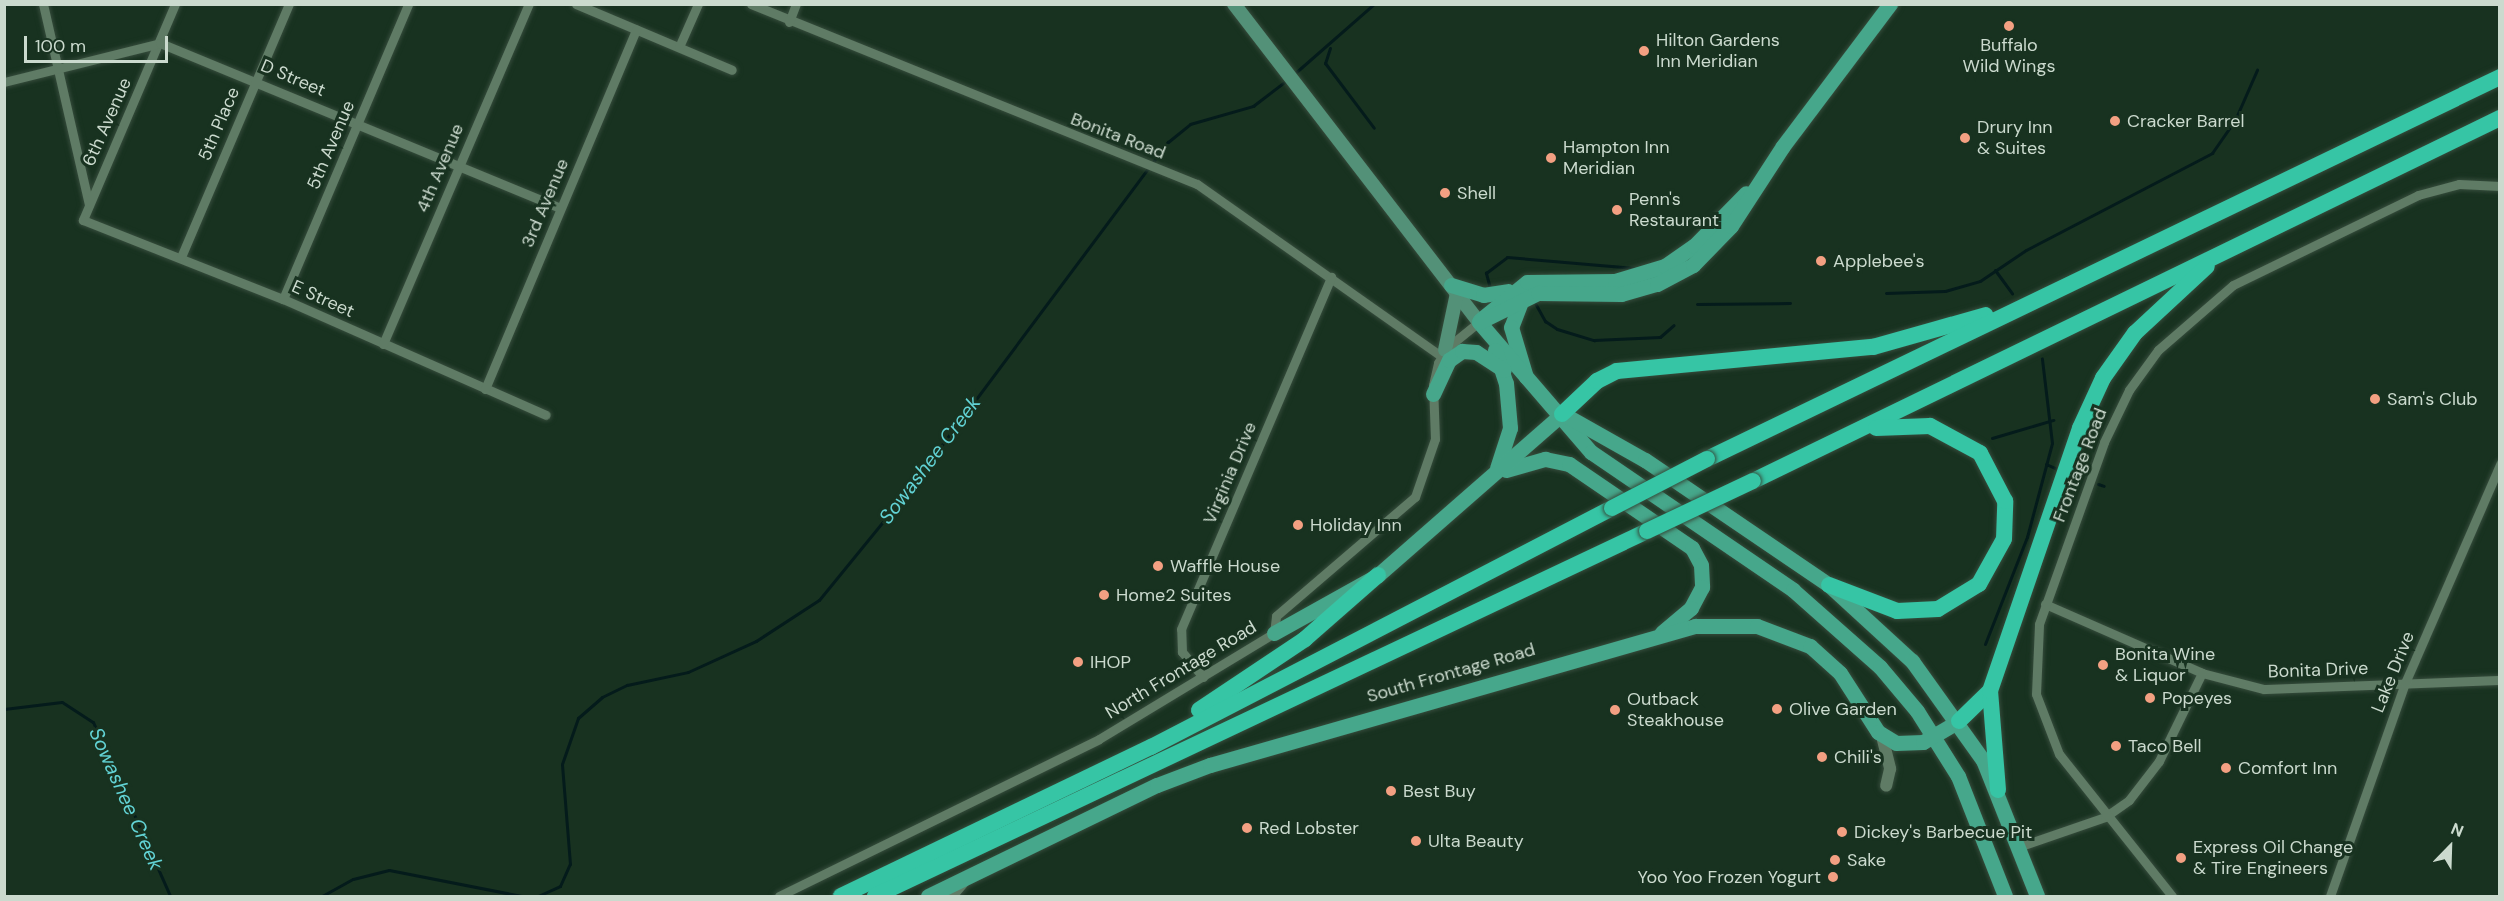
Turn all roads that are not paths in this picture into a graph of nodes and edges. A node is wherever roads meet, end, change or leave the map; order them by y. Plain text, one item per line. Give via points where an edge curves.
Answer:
1 (43, 4) edge
2 (174, 4) edge
3 (289, 4) edge
4 (408, 4) edge
5 (529, 4) edge
6 (576, 4) edge
7 (699, 4) edge
8 (751, 4) edge
9 (796, 4) edge
10 (1234, 4) edge
11 (1890, 4) edge
12 (789, 22) junction
13 (636, 29) junction
14 (160, 43) junction
15 (680, 47) junction
16 (57, 70) junction
17 (732, 70) dead end
18 (2499, 77) edge
19 (256, 80) junction
20 (4, 82) edge
21 (2499, 118) edge
22 (358, 123) junction
23 (459, 165) junction
24 (2499, 186) edge
25 (89, 205) junction
26 (560, 207) junction
27 (83, 220) joint
28 (2223, 252) junction
29 (181, 258) junction
30 (1331, 278) junction
31 (1454, 289) junction
32 (1518, 294) junction
33 (284, 299) junction
34 (2025, 307) junction
35 (1479, 322) junction
36 (1492, 339) junction
37 (383, 344) junction
38 (1443, 353) junction
39 (1502, 368) junction
40 (1531, 385) junction
41 (485, 389) junction
42 (1433, 394) junction
43 (1562, 414) junction
44 (546, 416) dead end
45 (1860, 431) junction
46 (2499, 464) edge
47 (1493, 476) junction
48 (1378, 574) junction
49 (1830, 585) junction
50 (2045, 604) junction
51 (1274, 633) junction
52 (1660, 633) junction
53 (2202, 673) junction
54 (1203, 677) junction
55 (2499, 680) edge
56 (2405, 683) junction
57 (1990, 692) junction
58 (1959, 721) junction
59 (1882, 735) junction
60 (1934, 736) junction
61 (1150, 747) junction
62 (1886, 786) dead end
63 (1998, 790) junction
64 (2105, 818) junction
65 (2021, 846) junction
66 (966, 879) junction
67 (779, 897) edge
68 (841, 897) edge
69 (875, 897) edge
70 (928, 897) edge
71 (951, 897) edge
72 (2005, 897) edge
73 (2037, 897) edge
74 (2172, 897) edge
75 (2330, 897) edge

1 - 16 street
2 - 14 street, 6th Avenue
3 - 19 street, 5th Place
4 - 22 street, 5th Avenue
5 - 23 street, 4th Avenue
6 - 13 street
7 - 15 street
8 - 12 street, Bonita Road
9 - 12 street
10 - 31 main road
11 - 32 main road via 1720,240 1669,279 1621,294
12 - 30 street, Bonita Road via 1197,184
13 - 15 street
13 - 26 street, 3rd Avenue
14 - 16 street
14 - 19 street, D Street
14 - 25 street, 6th Avenue
15 - 17 street
16 - 20 street
16 - 25 street
18 - 34 highway
19 - 22 street, D Street
19 - 29 street, 5th Place
21 - 28 highway
22 - 23 street, D Street
22 - 33 street, 5th Avenue
23 - 26 street, D Street
23 - 37 street, 4th Avenue
24 - 50 street, Frontage Road via 2439,188 2233,285 2174,334 2143,369 2116,415
25 - 27 street, 6th Avenue
26 - 41 street, 3rd Avenue
27 - 29 street, E Street
28 - 45 highway
28 - 57 highway via 2153,314 2103,378 2064,473
29 - 33 street, E Street
30 - 38 street, Bonita Road
30 - 54 street, Virginia Drive via 1181,629 1182,652
31 - 32 main road via 1483,295
31 - 35 main road
31 - 38 main road
32 - 35 main road
32 - 40 main road via 1511,327
33 - 37 street, E Street
34 - 43 highway via 1873,347 1617,372 1597,381
34 - 61 highway, bridge via 1707,459
35 - 36 main road
35 - 38 street
36 - 39 main road
36 - 40 main road
37 - 41 street, E Street
38 - 42 street, North Frontage Road
39 - 40 main road
39 - 42 main road via 1476,352 1462,351 1449,360
39 - 47 main road via 1510,436
40 - 43 main road
41 - 44 street, E Street
42 - 51 street, North Frontage Road via 1434,445 1415,497 1276,615
43 - 47 main road
43 - 49 main road via 1637,454
43 - 60 main road via 1591,452 1831,620 1880,667
45 - 49 highway via 1930,426 1966,441 2001,484 2004,539 1979,584 1938,609 1897,611
45 - 69 highway, bridge
46 - 56 street, Lake Drive
47 - 48 main road
47 - 52 main road via 1536,460 1561,461 1685,541 1701,565 1702,587 1691,608
48 - 51 main road
48 - 61 highway via 1305,639
49 - 58 main road via 1912,661
50 - 53 street, Bonita Drive
50 - 64 street, Frontage Road via 2034,661 2040,711 2059,754
51 - 54 street, North Frontage Road
52 - 59 main road, South Frontage Road via 1727,623 1795,638 1834,666
52 - 66 main road, South Frontage Road via 1210,765 1157,784
53 - 56 street, Bonita Drive via 2282,690
53 - 64 street via 2150,776
54 - 67 street, North Frontage Road via 1099,740
55 - 56 street, Bonita Drive
56 - 75 street, Lake Drive
57 - 58 highway
57 - 63 highway
58 - 60 main road
58 - 63 main road
59 - 60 main road via 1909,745
59 - 62 street via 1890,769
60 - 72 main road via 1966,793
61 - 68 highway
63 - 65 main road
64 - 65 street
64 - 74 street, Frontage Road
65 - 73 main road
66 - 70 main road, South Frontage Road
66 - 71 street

